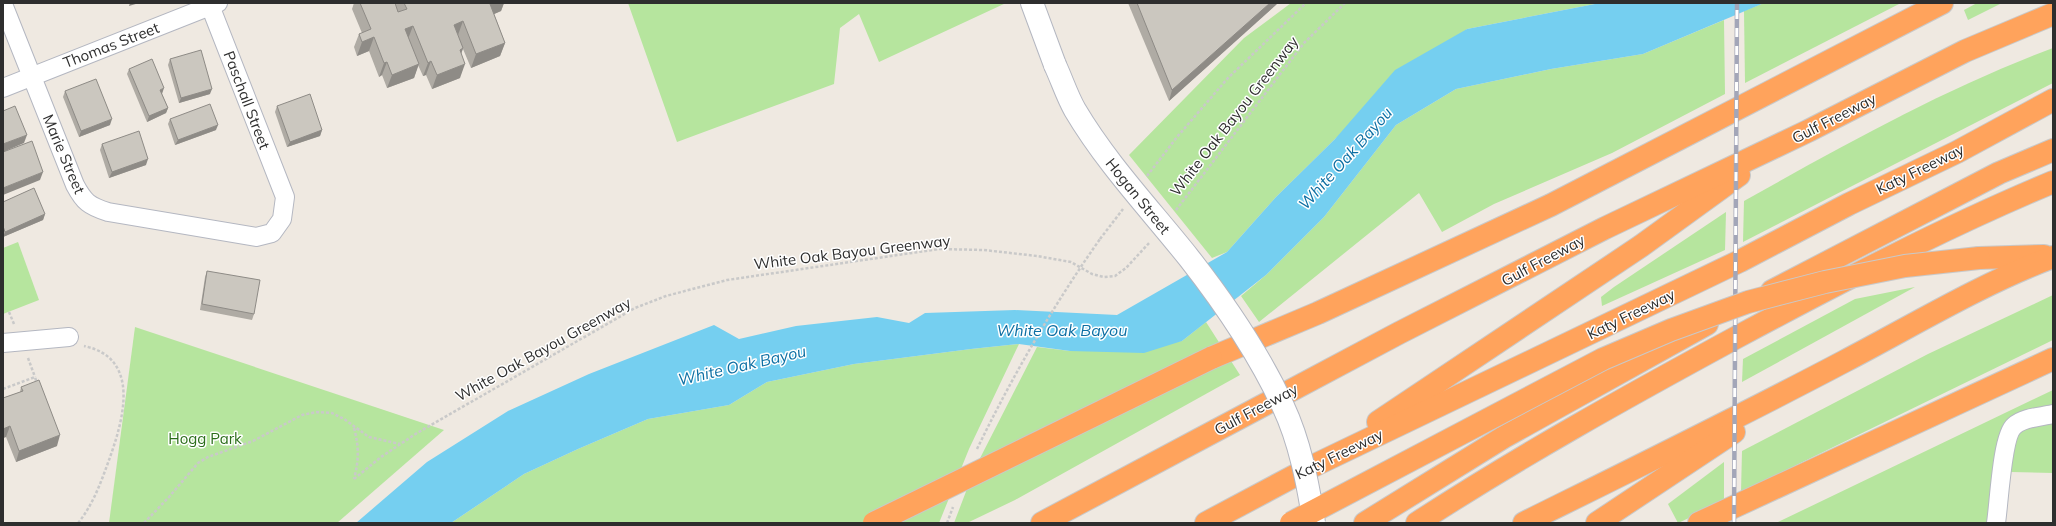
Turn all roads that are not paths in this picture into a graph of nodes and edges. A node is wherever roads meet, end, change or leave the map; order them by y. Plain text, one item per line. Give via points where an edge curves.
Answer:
1 (1032, 3) edge
2 (1942, 3) edge
3 (3, 4) edge
4 (212, 4) edge
5 (2053, 14) edge
6 (32, 76) junction
7 (3, 88) edge
8 (2053, 100) edge
9 (1808, 132) junction
10 (2053, 150) edge
11 (2053, 182) edge
12 (285, 197) joint
13 (2053, 256) edge
14 (69, 337) road end
15 (3, 343) edge
16 (2053, 359) edge
17 (1845, 361) junction
18 (2053, 414) edge
19 (1313, 466) junction
20 (874, 523) edge
21 (1042, 523) edge
22 (1206, 523) edge
23 (1291, 523) edge
24 (1314, 523) edge
25 (1365, 523) edge
26 (1417, 523) edge
27 (1524, 523) edge
28 (1597, 523) edge
29 (1699, 523) edge
30 (1996, 523) edge

1 - 24 main road, Hogan Street, bridge via 1074,108 1118,174 1189,259 1242,332 1267,375 1284,407 1295,439 1308,485
2 - 20 highway, bridge via 1551,205 1318,313 1211,358
3 - 6 street, Marie Street
4 - 6 street, Thomas Street
4 - 12 street, Paschall Street
5 - 9 highway, Gulf Freeway via 1965,51
6 - 7 street, Thomas Street
6 - 12 street, Marie Street via 75,185 83,200 94,208 256,237 272,233 282,219
8 - 19 highway, Katy Freeway via 1957,152 1849,204 1740,261
9 - 19 highway via 1748,168 1641,246
9 - 21 highway, Gulf Freeway via 1605,228 1399,333
10 - 25 highway via 1999,173 1700,327 1504,437
11 - 26 highway via 1942,231 1750,330 1544,445
13 - 17 highway
13 - 23 highway, bridge via 1979,258 1905,266 1825,282 1748,302 1671,330 1604,359
14 - 15 street
16 - 29 highway
17 - 27 highway
17 - 28 highway
18 - 30 street via 2019,423 2010,432
19 - 22 highway, Katy Freeway

